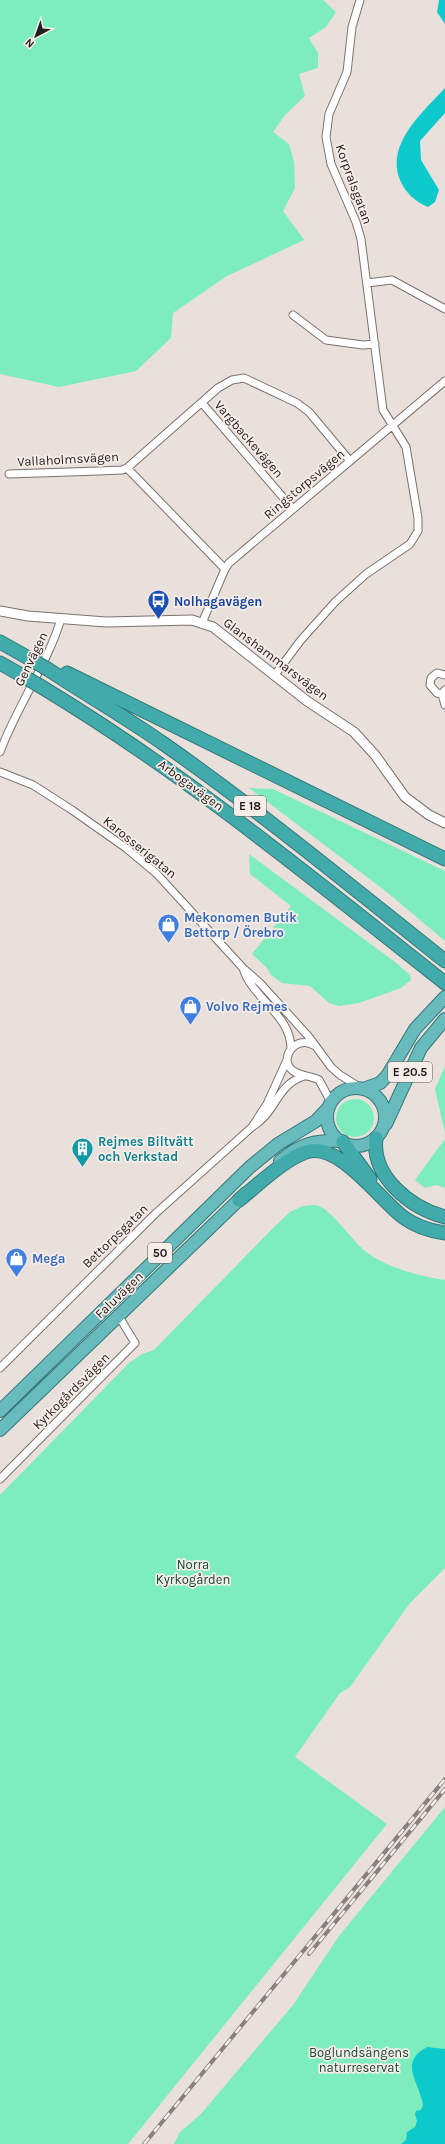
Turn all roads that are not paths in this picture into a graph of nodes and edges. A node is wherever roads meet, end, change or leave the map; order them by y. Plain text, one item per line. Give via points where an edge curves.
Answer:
1 (360, 0) edge
2 (367, 283) junction
3 (445, 309) edge
4 (293, 315) dead end
5 (375, 344) junction
6 (445, 381) edge
7 (202, 403) junction
8 (392, 425) junction
9 (350, 461) junction
10 (127, 468) junction
11 (9, 474) dead end
12 (294, 509) junction
13 (225, 569) junction
14 (0, 611) edge
15 (61, 619) junction
16 (202, 623) junction
17 (0, 642) edge
18 (0, 663) edge
19 (49, 670) junction
20 (445, 675) edge
21 (274, 676) junction
22 (444, 692) edge
23 (445, 705) edge
24 (0, 752) edge
25 (0, 772) edge
26 (445, 823) edge
27 (445, 859) edge
28 (407, 953) junction
29 (443, 959) edge
30 (243, 968) junction
31 (445, 983) edge
32 (445, 993) edge
33 (445, 997) edge
34 (445, 1019) edge
35 (315, 1047) junction
36 (292, 1049) junction
37 (287, 1060) junction
38 (304, 1076) junction
39 (362, 1088) junction
40 (330, 1104) junction
41 (252, 1127) junction
42 (379, 1134) junction
43 (342, 1141) junction
44 (382, 1197) junction
45 (239, 1200) junction
46 (445, 1217) edge
47 (445, 1233) edge
48 (118, 1315) junction
49 (0, 1368) edge
50 (0, 1411) edge
51 (2, 1428) edge
52 (0, 1479) edge

1 - 2 street, Korpralsgatan via 352,27 347,72 329,114 326,138 331,164 361,239
2 - 3 street via 392,280
2 - 5 street, Korpralsgatan
4 - 5 street via 326,340
5 - 8 street, Korpralsgatan via 383,410
6 - 8 street, Ringstorpsvägen
7 - 9 street via 218,388 232,380 239,378 250,381 290,399 309,412
7 - 10 street
7 - 12 street, Vargbackevägen
8 - 9 street, Ringstorpsvägen
8 - 21 street via 406,447 408,456 418,518 415,538 366,574 335,602 301,640
9 - 12 street, Ringstorpsvägen
10 - 11 street, Vallaholmsvägen via 99,472
10 - 13 street
12 - 13 street, Ringstorpsvägen
13 - 16 street, Ringstorpsvägen
14 - 15 street, Glanshammarsvägen
15 - 16 street, Glanshammarsvägen via 106,622 192,620
15 - 24 street, Genvägen via 54,641
16 - 21 street, Glanshammarsvägen via 225,636
17 - 19 highway, Arbogavägen / E 18, bridge
18 - 28 highway, Arbogavägen / E 18, bridge via 114,732 207,796 316,879
19 - 27 highway, E 18 via 60,669
19 - 29 highway, Arbogavägen / E 18 via 217,782
20 - 22 street via 437,674 431,678 430,685 437,693
21 - 26 street, Glanshammarsvägen via 354,732 375,755 405,797 429,815
22 - 23 street
25 - 30 street, Karosserigatan via 33,785 126,848 176,893
28 - 31 highway, Arbogavägen / E 18
28 - 32 highway, E 18
30 - 35 street, Karosserigatan via 260,982
30 - 36 street, Karosserigatan via 254,988 288,1030
33 - 39 highway, E 20.5 via 415,1029 387,1076 380,1082
34 - 42 highway, E 20.5 via 418,1053
35 - 36 street via 304,1042 298,1043
35 - 39 street, Karosserigatan via 335,1072
36 - 37 street
37 - 38 street via 292,1070
37 - 41 street, Bettorpsgatan via 267,1104
38 - 40 street via 319,1080
38 - 41 street, Bettorpsgatan via 288,1083 265,1117
39 - 40 highway, E 20.5 via 343,1091
39 - 42 highway via 375,1095 384,1107 385,1120
40 - 43 highway, 50 via 330,1127
40 - 50 highway, Faluvägen / 50 via 316,1120 278,1144 250,1166
41 - 49 street, Bettorpsgatan via 156,1213
42 - 43 highway via 363,1145 352,1145
42 - 46 highway via 375,1151 378,1161 393,1184 417,1206
43 - 44 highway, 50
43 - 45 highway, Faluvägen via 316,1141 294,1150
44 - 45 highway, 50 via 339,1159 324,1151 314,1150 305,1152 285,1164
44 - 47 highway, 50 via 411,1222
45 - 48 highway, Faluvägen / 50
48 - 51 highway, Faluvägen / 50
48 - 52 street, Kyrkogårdsvägen via 135,1343

